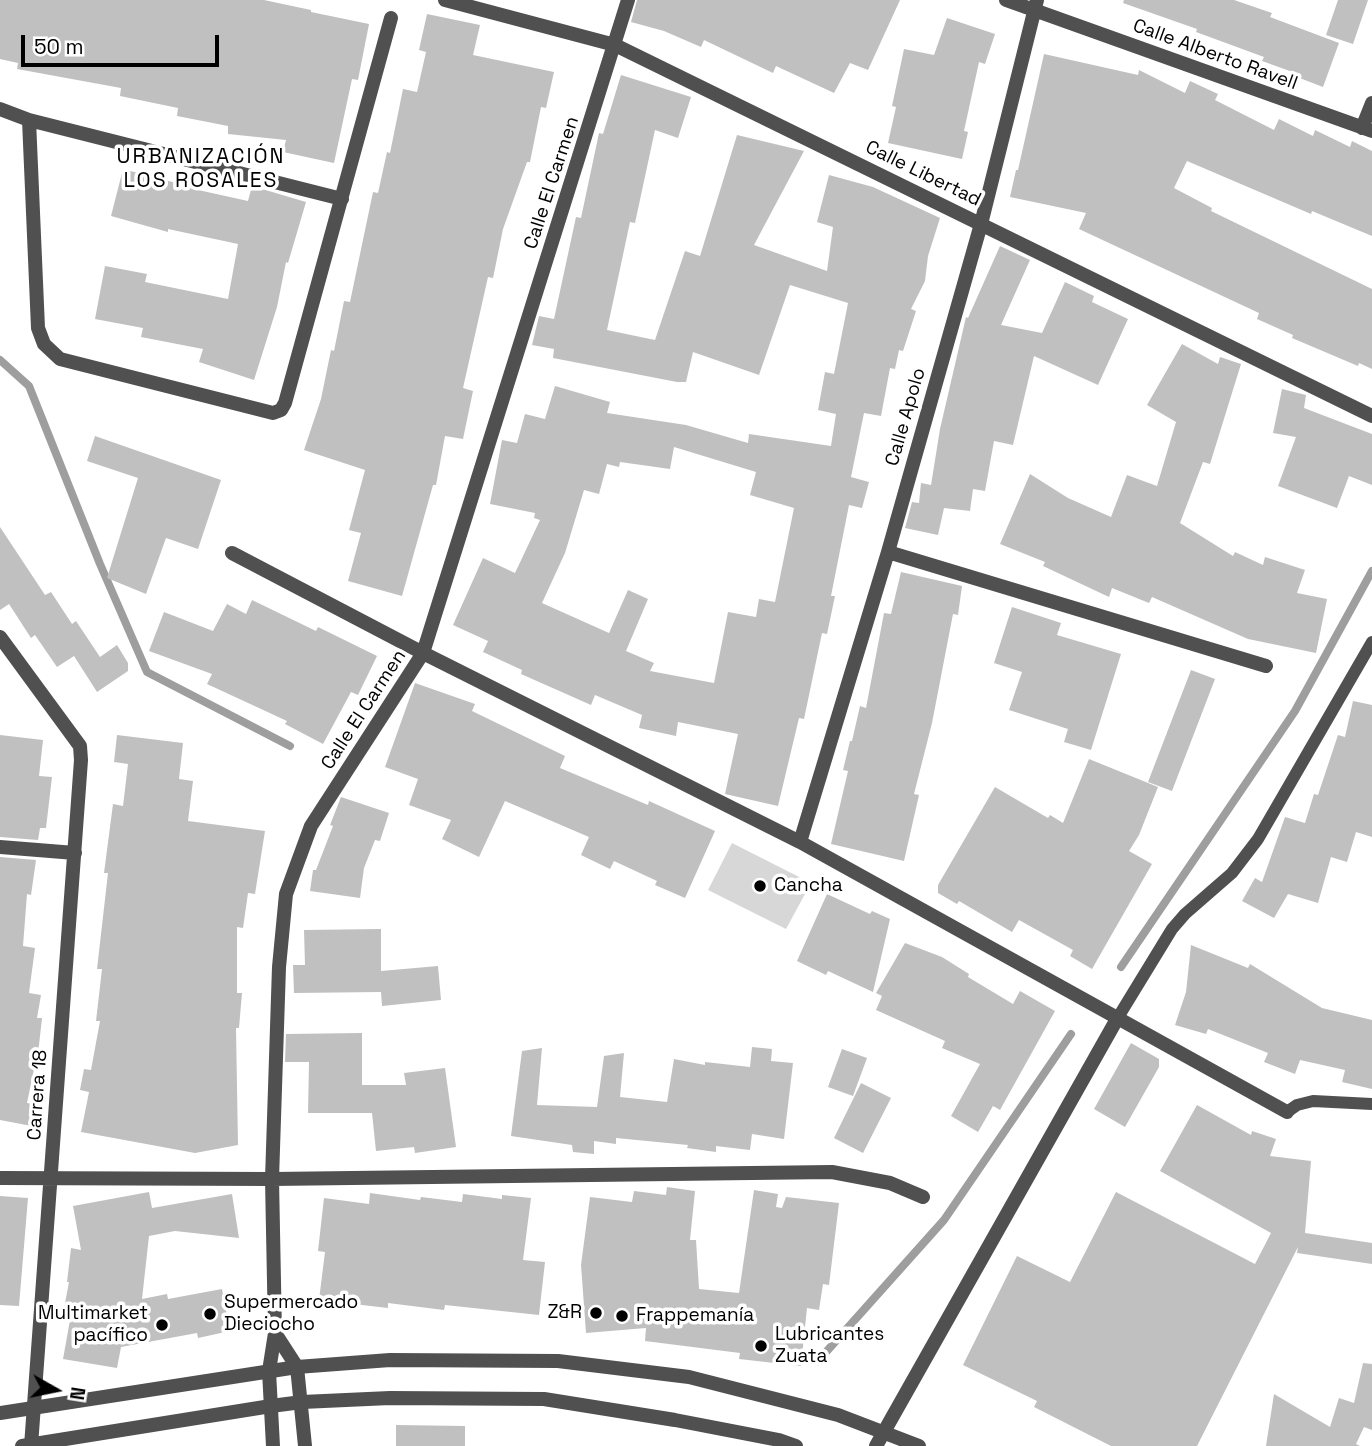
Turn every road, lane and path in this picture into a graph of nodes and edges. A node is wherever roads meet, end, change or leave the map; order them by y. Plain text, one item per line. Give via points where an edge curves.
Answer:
1 (445, 0) edge
2 (628, 0) edge
3 (1006, 0) edge
4 (1036, 5) edge
5 (391, 18) dead end
6 (615, 45) junction
7 (1372, 103) edge
8 (0, 109) edge
9 (29, 120) junction
10 (1367, 129) edge
11 (342, 199) junction
12 (981, 224) junction
13 (1372, 416) edge
14 (888, 552) junction
15 (232, 553) dead end
16 (0, 638) edge
17 (1372, 642) edge
18 (423, 653) junction
19 (1266, 666) dead end
20 (800, 842) junction
21 (0, 847) edge
22 (75, 853) junction
23 (1117, 1019) junction
24 (1372, 1104) edge
25 (1287, 1112) joint
26 (0, 1178) edge
27 (52, 1178) junction
28 (272, 1179) junction
29 (923, 1197) dead end
30 (275, 1333) junction
31 (297, 1367) junction
32 (270, 1371) junction
33 (302, 1402) junction
34 (271, 1406) junction
35 (34, 1409) junction
36 (0, 1413) edge
37 (883, 1432) junction
38 (778, 1443) edge
39 (28, 1446) edge
40 (273, 1446) edge
41 (305, 1446) edge
42 (796, 1446) edge
43 (876, 1446) edge
44 (919, 1446) edge

1 - 6 street, Calle Libertad
2 - 6 street, Calle El Carmen
3 - 4 street, Calle Alberto Ravell
4 - 10 street, Calle Alberto Ravell
4 - 12 street, Calle Apolo
5 - 11 street
6 - 12 street, Calle Libertad
6 - 18 street, Calle El Carmen
7 - 10 street
8 - 9 street
9 - 11 street
9 - 11 street via 37,328 44,344 60,359 252,408 273,413 285,403
12 - 13 street, Calle Libertad
12 - 14 street, Calle Apolo
14 - 19 street
14 - 20 street, Calle Apolo
15 - 18 street
16 - 22 street, Carrera 18 via 80,746
17 - 23 lane via 1258,839 1232,873 1172,929
18 - 20 street
18 - 28 street, Calle El Carmen via 311,827 286,894
20 - 23 street
21 - 22 street
22 - 27 street, Carrera 18
23 - 25 street
23 - 37 street
24 - 25 lane via 1313,1101
26 - 27 street
27 - 28 street
27 - 35 street, Carrera 18
28 - 29 street via 832,1172 890,1183
28 - 30 street, Calle El Carmen
30 - 31 street
30 - 32 street, Calle El Carmen
31 - 32 street
31 - 33 street
31 - 37 street via 390,1360 558,1361 689,1377 838,1415
32 - 34 street, Calle El Carmen
32 - 35 street
33 - 34 street
33 - 38 street via 544,1399 676,1420
33 - 41 street
34 - 39 street
34 - 40 street, Calle El Carmen
35 - 36 street
35 - 39 street, Carrera 18
37 - 43 street
37 - 44 street
38 - 42 street

